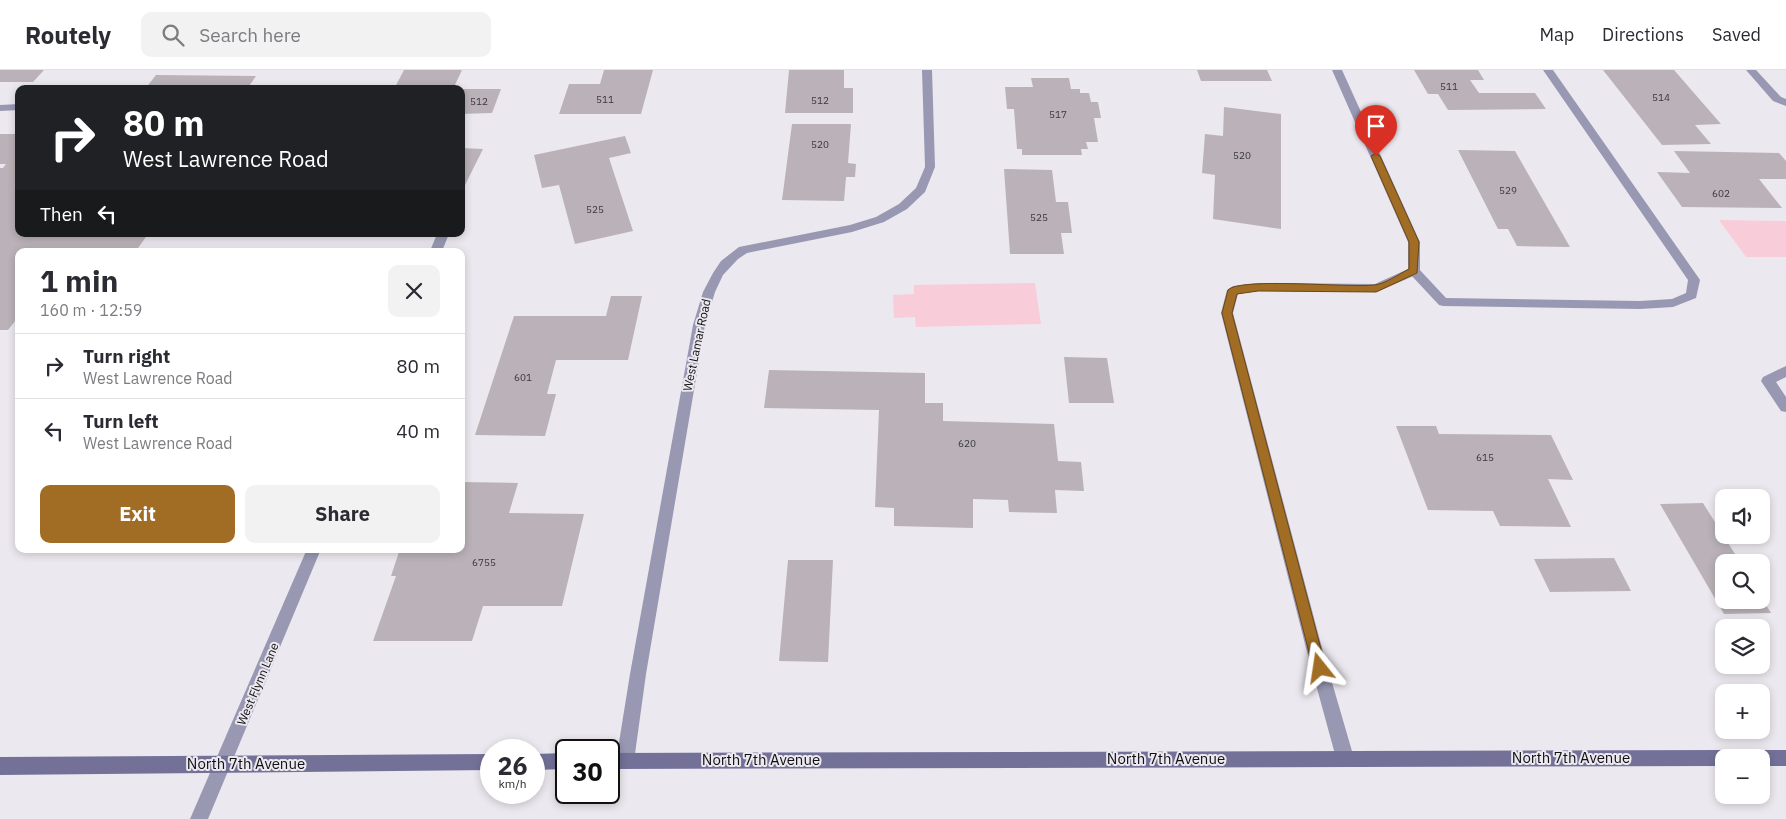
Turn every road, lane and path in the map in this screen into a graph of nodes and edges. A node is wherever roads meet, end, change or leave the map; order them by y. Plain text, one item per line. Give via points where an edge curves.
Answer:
1 (927, 70) edge
2 (1337, 70) edge
3 (1548, 70) edge
4 (1751, 70) edge
5 (1786, 104) edge
6 (15, 107) edge
7 (0, 108) edge
8 (1414, 271) junction
9 (1785, 371) dead end
10 (1786, 407) edge
11 (312, 553) edge
12 (620, 749) edge
13 (1345, 758) junction
14 (1715, 758) edge
15 (1770, 758) edge
16 (1786, 758) edge
17 (620, 761) edge
18 (480, 762) edge
19 (224, 765) junction
20 (0, 766) edge
21 (199, 819) edge

1 - 12 street, West Lamar Road via 930,166 924,183 913,198 870,223 743,250 727,261 708,293 638,674
2 - 8 street via 1414,242
3 - 8 street via 1694,280 1692,294 1672,303 1640,305 1443,302
4 - 5 street via 1777,99
6 - 7 lane
8 - 13 street via 1376,288 1233,290 1227,313
9 - 10 street via 1768,381
11 - 19 street, West Flynn Lane
13 - 14 main road, North 7th Avenue
13 - 17 main road, North 7th Avenue
15 - 16 main road
18 - 19 main road, North 7th Avenue
19 - 20 main road, North 7th Avenue
19 - 21 street, West Flynn Lane

